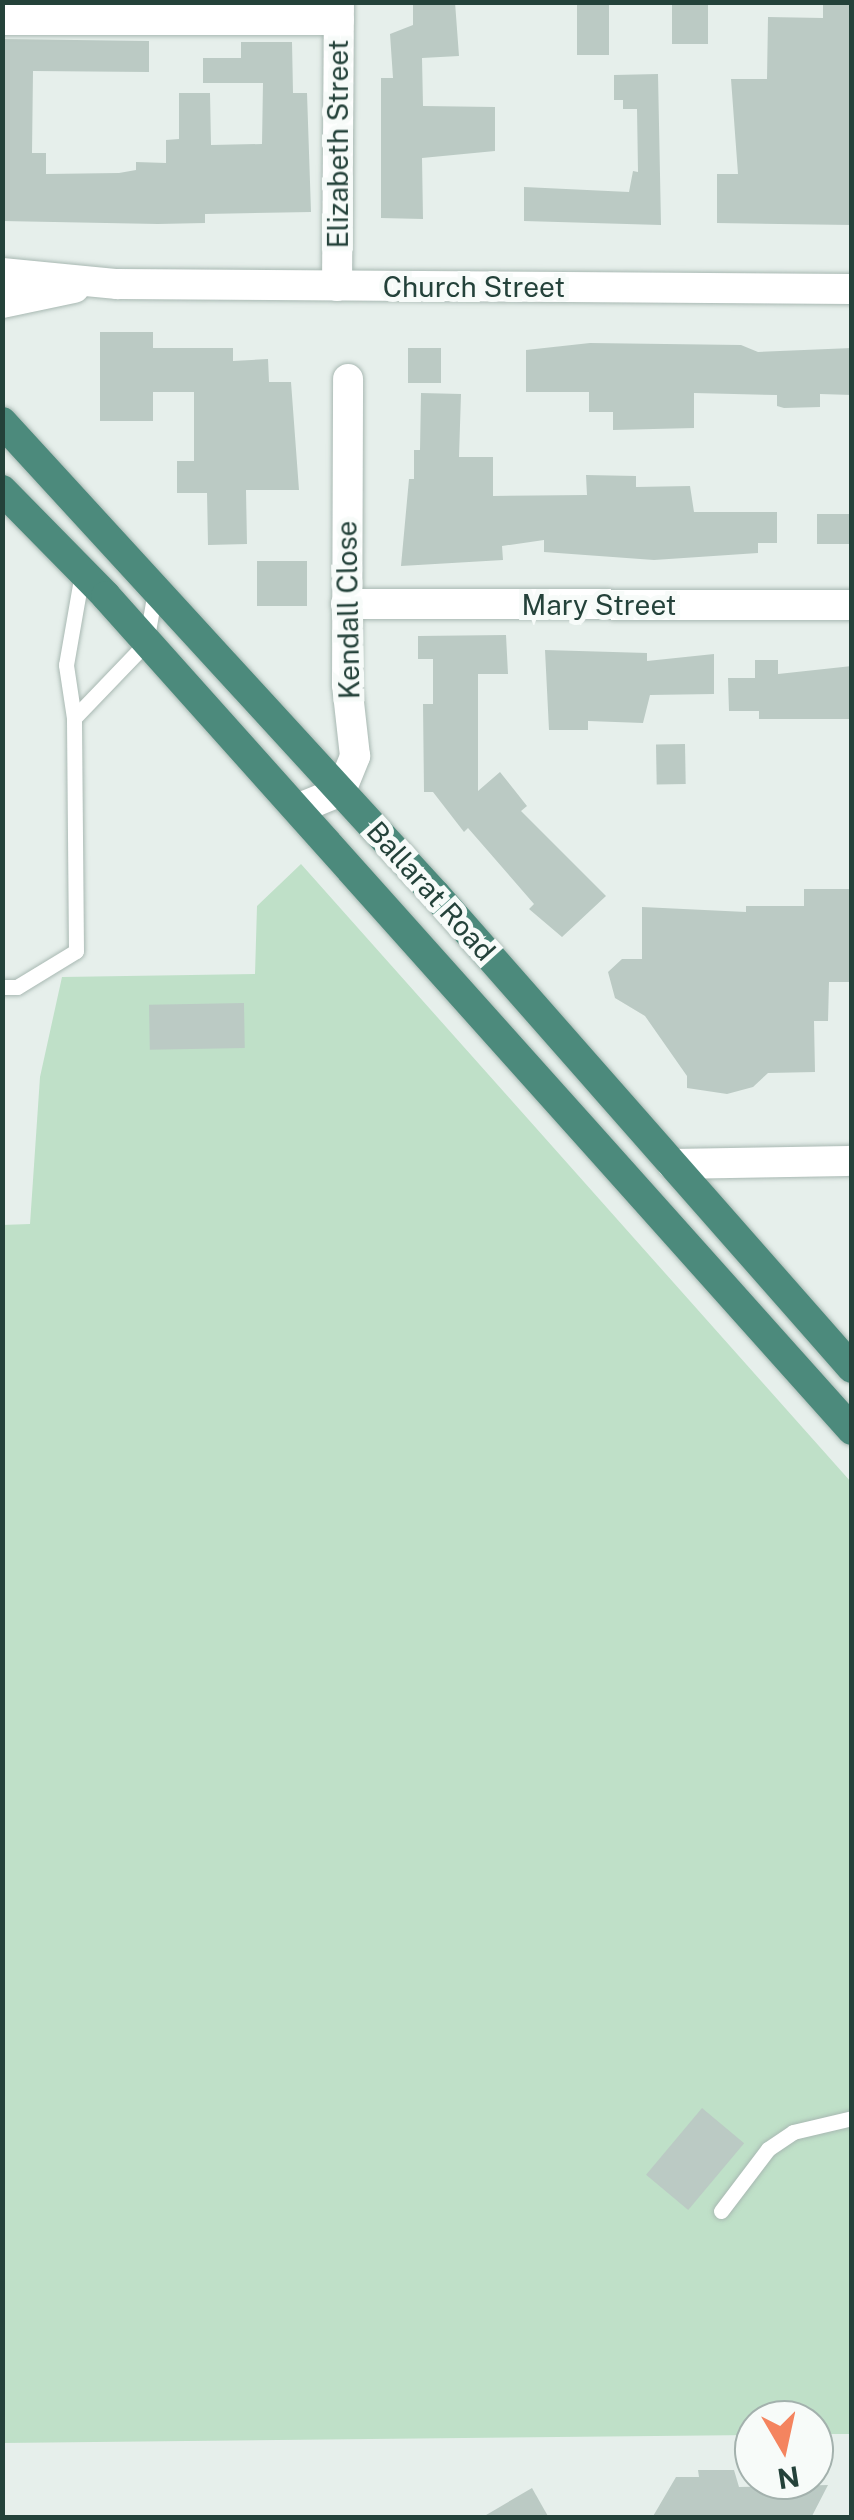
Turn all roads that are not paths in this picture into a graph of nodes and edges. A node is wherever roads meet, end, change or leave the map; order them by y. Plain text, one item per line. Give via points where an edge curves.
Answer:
1 (339, 12) edge
2 (2, 20) edge
3 (2, 272) edge
4 (97, 284) junction
5 (337, 286) junction
6 (852, 289) edge
7 (8, 304) edge
8 (348, 379) dead end
9 (2, 422) edge
10 (2, 490) edge
11 (82, 570) junction
12 (156, 585) junction
13 (346, 604) junction
14 (852, 605) edge
15 (146, 642) junction
16 (74, 718) junction
17 (341, 791) junction
18 (297, 810) junction
19 (2, 987) edge
20 (852, 1161) edge
21 (672, 1164) junction
22 (852, 1368) edge
23 (852, 1430) edge
24 (852, 2118) edge
25 (720, 2211) dead end

1 - 2 street
1 - 5 street, Elizabeth Street
3 - 4 street, Church Street
4 - 5 street, Church Street
4 - 7 street, Church Street
5 - 6 street, Church Street
8 - 13 street, Kendall Close
9 - 12 highway, Ballarat Road
10 - 11 highway, Ballarat Road
11 - 15 highway, Ballarat Road
11 - 16 lane via 66,665
12 - 15 lane
12 - 17 highway, Ballarat Road
13 - 14 street, Mary Street
13 - 17 street, Kendall Close via 354,756
15 - 16 lane
15 - 18 highway, Ballarat Road
16 - 19 lane via 76,951 18,987
17 - 18 street
17 - 21 highway, Ballarat Road
18 - 23 highway, Ballarat Road
20 - 21 street
21 - 22 highway, Ballarat Road
24 - 25 lane via 792,2132 768,2149

